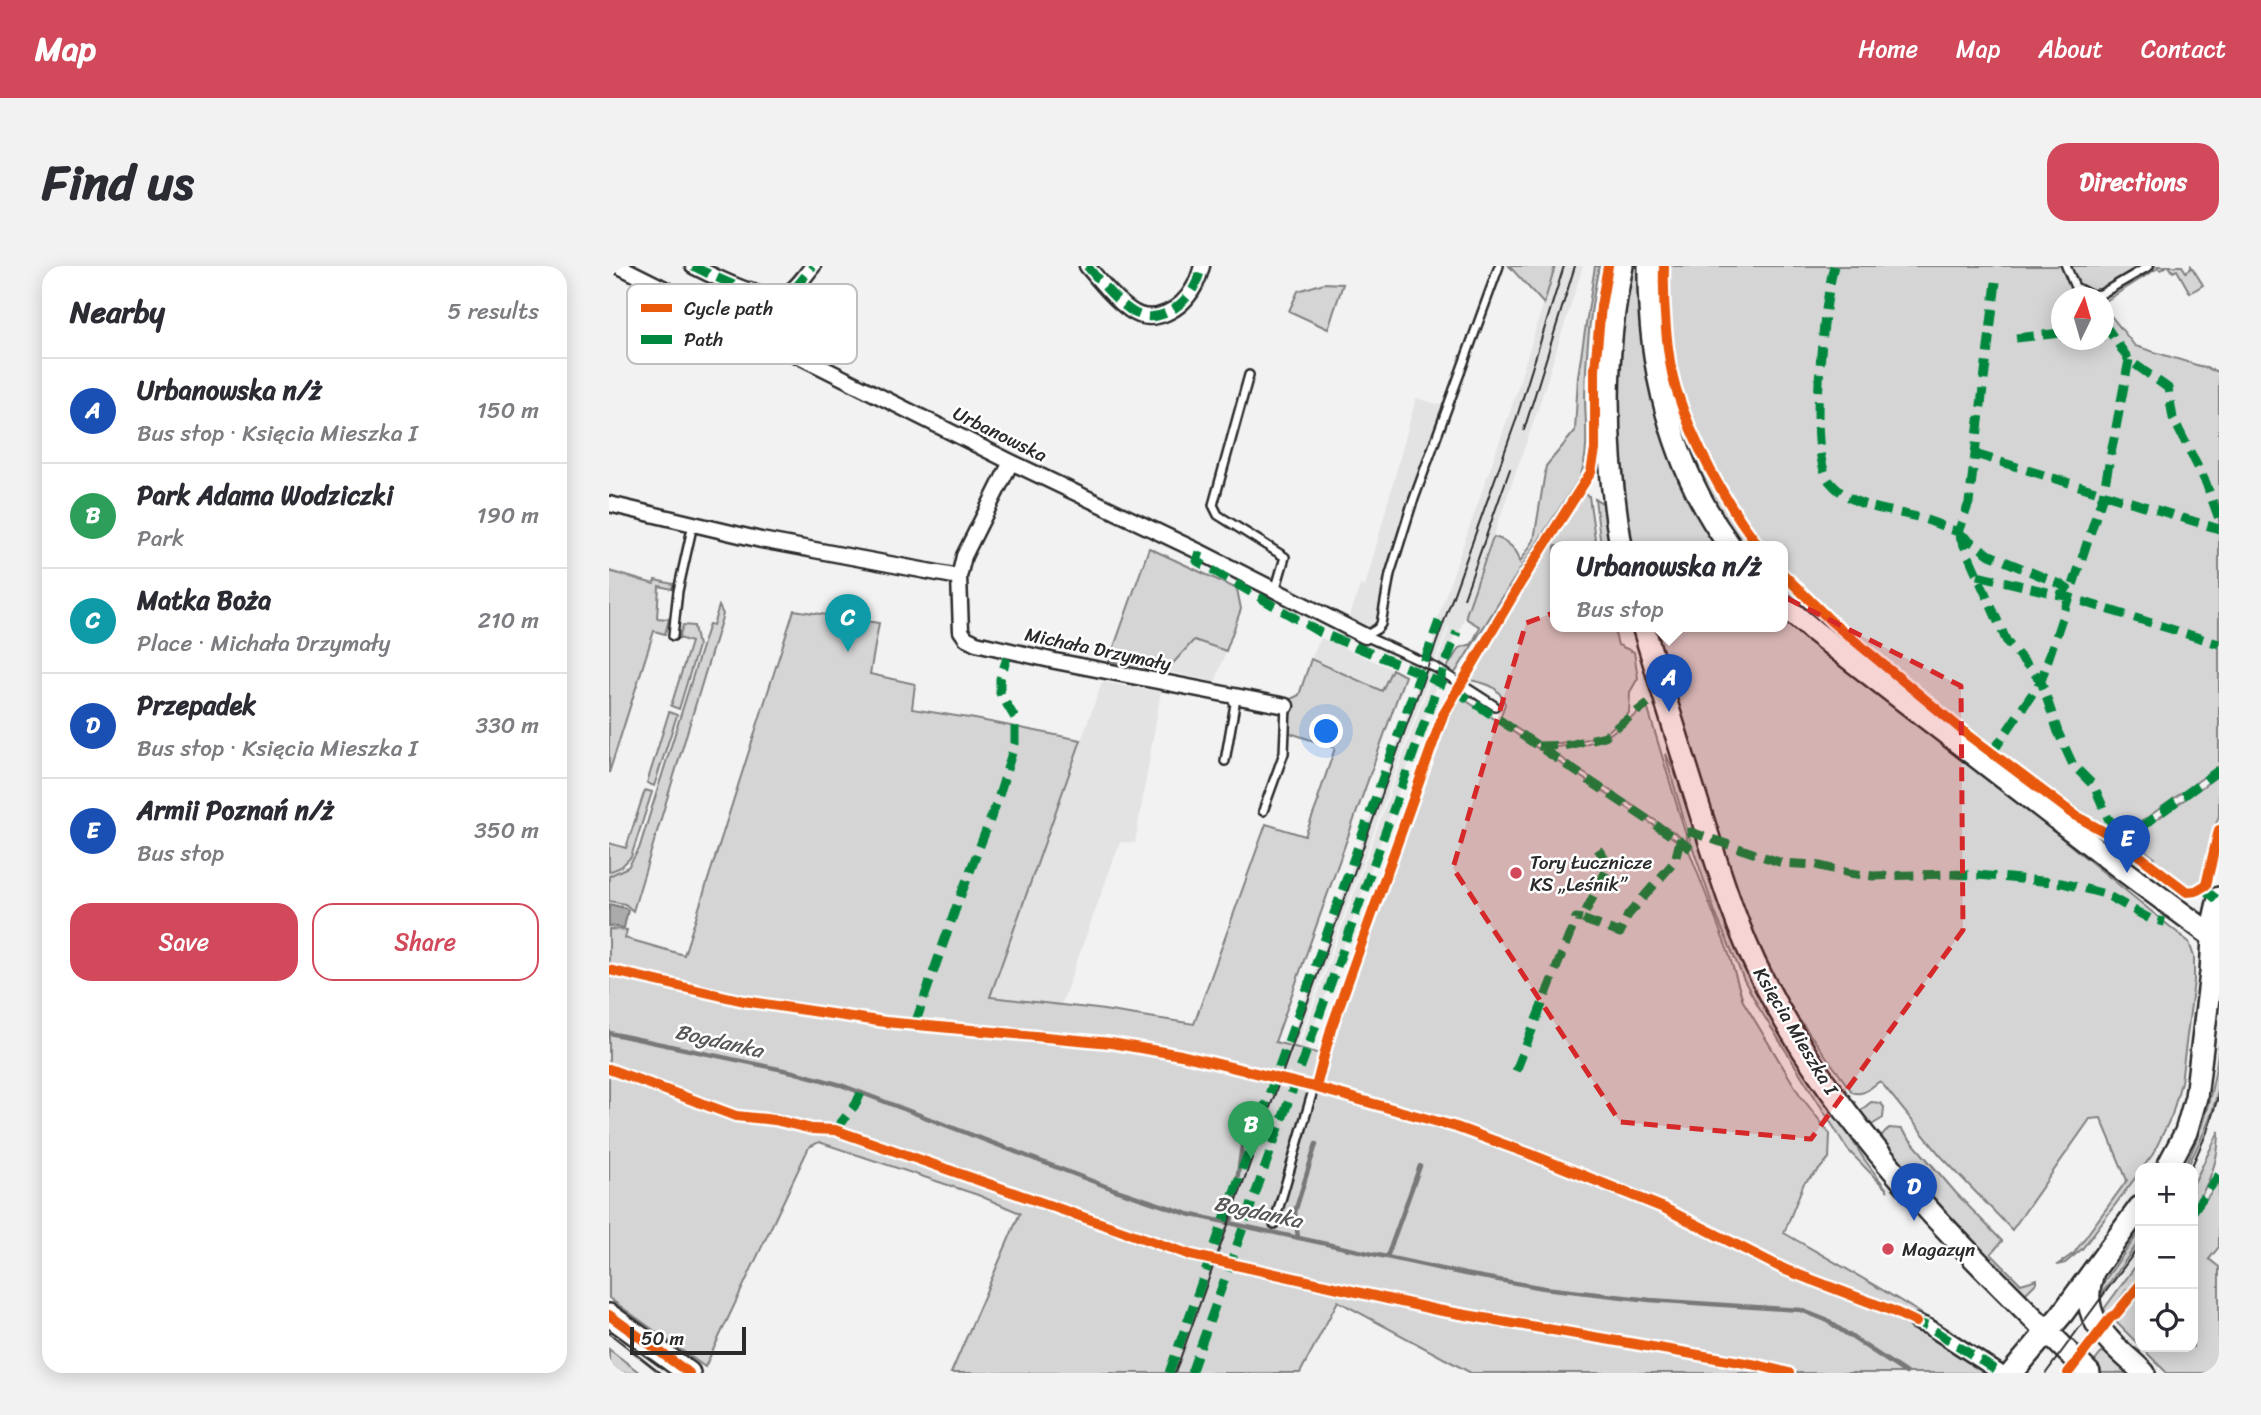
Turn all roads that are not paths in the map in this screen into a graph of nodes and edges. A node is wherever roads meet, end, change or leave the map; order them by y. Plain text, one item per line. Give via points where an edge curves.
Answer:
1 (619, 266) edge
2 (693, 266) edge
3 (1087, 266) edge
4 (1202, 266) edge
5 (1499, 266) edge
6 (1622, 266) edge
7 (1649, 266) edge
8 (2066, 266) edge
9 (2149, 266) edge
10 (811, 267) edge
11 (654, 284) edge
12 (736, 284) edge
13 (798, 284) edge
14 (814, 364) edge
15 (1249, 374) dead end
16 (1011, 462) junction
17 (609, 504) edge
18 (693, 524) junction
19 (1620, 541) edge
20 (1727, 541) edge
21 (959, 577) junction
22 (1275, 591) junction
23 (1788, 609) edge
24 (1645, 632) edge
25 (673, 636) dead end
26 (1365, 636) junction
27 (1230, 695) junction
28 (1286, 706) joint
29 (1495, 706) dead end
30 (1225, 761) dead end
31 (1263, 811) dead end
32 (2219, 898) edge
33 (2217, 939) edge
34 (1314, 1087) dead end
35 (2170, 1163) edge
36 (2135, 1214) edge
37 (1274, 1224) dead end
38 (2096, 1268) junction
39 (2072, 1300) junction
40 (609, 1315) edge
41 (1916, 1322) dead end
42 (2047, 1332) junction
43 (2085, 1370) edge
44 (689, 1373) edge
45 (2000, 1373) edge
46 (2012, 1373) edge
47 (2144, 1373) edge

1 - 11 street, Urbanowska
2 - 12 street
3 - 4 street via 1131,311 1148,317 1176,308 1193,290
5 - 26 lane via 1411,508 1390,574 1381,624
6 - 19 street via 1607,385 1609,459
7 - 20 street via 1652,344 1668,419 1697,491
8 - 9 lane via 2075,287 2090,295 2101,294
10 - 13 street
14 - 16 street, Urbanowska
15 - 22 lane via 1213,505 1218,515 1285,558
16 - 21 street, Michała Drzymały via 964,556
16 - 22 street, Urbanowska
17 - 18 street
18 - 21 street
18 - 25 lane
21 - 27 street, Michała Drzymały via 961,631 976,643
22 - 26 street, Urbanowska
23 - 33 street
24 - 42 street, Księcia Mieszka I via 1730,907 1776,1006 1833,1093 1891,1168
26 - 29 lane via 1436,668
27 - 28 street, Michała Drzymały
27 - 30 lane via 1235,704
28 - 31 lane via 1284,753
32 - 33 street
33 - 35 street via 2196,1097 2186,1132
34 - 37 lane
36 - 38 street
38 - 39 street
38 - 47 street via 2088,1294 2091,1316
39 - 42 street
39 - 43 street via 2067,1325
40 - 44 street
41 - 45 street
42 - 43 street, Księcia Mieszka I
42 - 46 street

